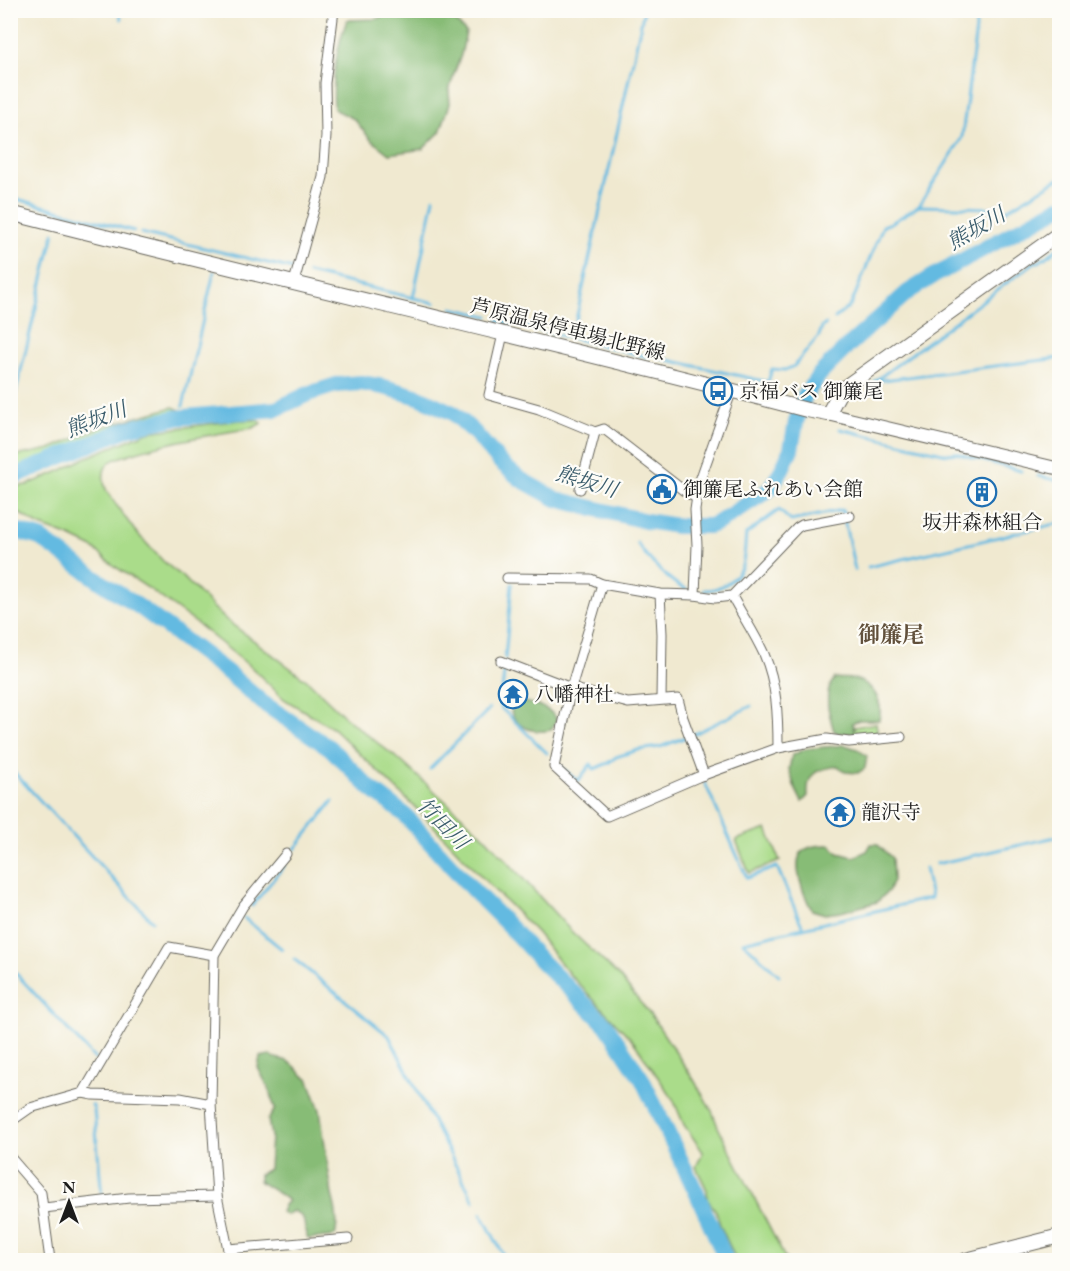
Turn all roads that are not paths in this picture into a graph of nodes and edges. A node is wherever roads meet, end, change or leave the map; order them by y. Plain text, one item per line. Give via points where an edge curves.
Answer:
1 (334, 10) edge
2 (10, 213) edge
3 (1059, 233) edge
4 (294, 282) junction
5 (503, 334) junction
6 (732, 390) junction
7 (828, 414) junction
8 (595, 432) junction
9 (1059, 470) edge
10 (580, 489) dead end
11 (696, 498) junction
12 (850, 516) dead end
13 (507, 578) dead end
14 (602, 584) junction
15 (660, 594) junction
16 (695, 595) junction
17 (732, 596) junction
18 (501, 661) dead end
19 (571, 688) junction
20 (661, 699) junction
21 (901, 737) dead end
22 (778, 748) junction
23 (704, 775) junction
24 (286, 854) dead end
25 (214, 955) junction
26 (83, 1093) junction
27 (211, 1104) junction
28 (10, 1122) edge
29 (10, 1156) edge
30 (217, 1196) junction
31 (44, 1208) junction
32 (1059, 1236) edge
33 (348, 1239) dead end
34 (228, 1249) junction
35 (50, 1260) edge
36 (228, 1260) edge
37 (966, 1260) edge

1 - 4 street via 325,83 323,177
2 - 4 main road, 芦原温泉停車場北野線
3 - 7 main road via 841,390
4 - 5 main road, 芦原温泉停車場北野線
5 - 6 main road, 芦原温泉停車場北野線
5 - 8 street via 489,395 539,409
6 - 7 main road, 芦原温泉停車場北野線
6 - 11 street
7 - 9 street
8 - 10 street
8 - 11 street via 604,429
11 - 16 street
12 - 17 street via 797,528
13 - 14 street via 578,578
14 - 15 street
14 - 19 street
15 - 16 street
15 - 20 street
16 - 17 street
17 - 22 street via 763,653 775,689
18 - 19 street
19 - 20 street via 628,703
19 - 23 street via 554,767 607,816
20 - 23 street via 678,699
21 - 22 street via 849,742 827,739
22 - 23 street
24 - 25 street via 243,906
25 - 26 street via 169,947
25 - 27 street
26 - 27 street via 180,1098
26 - 28 street via 30,1108
27 - 30 street
29 - 31 street via 41,1193
30 - 31 street via 129,1198
30 - 34 street
31 - 35 street
32 - 37 main road
33 - 34 street
34 - 36 street

